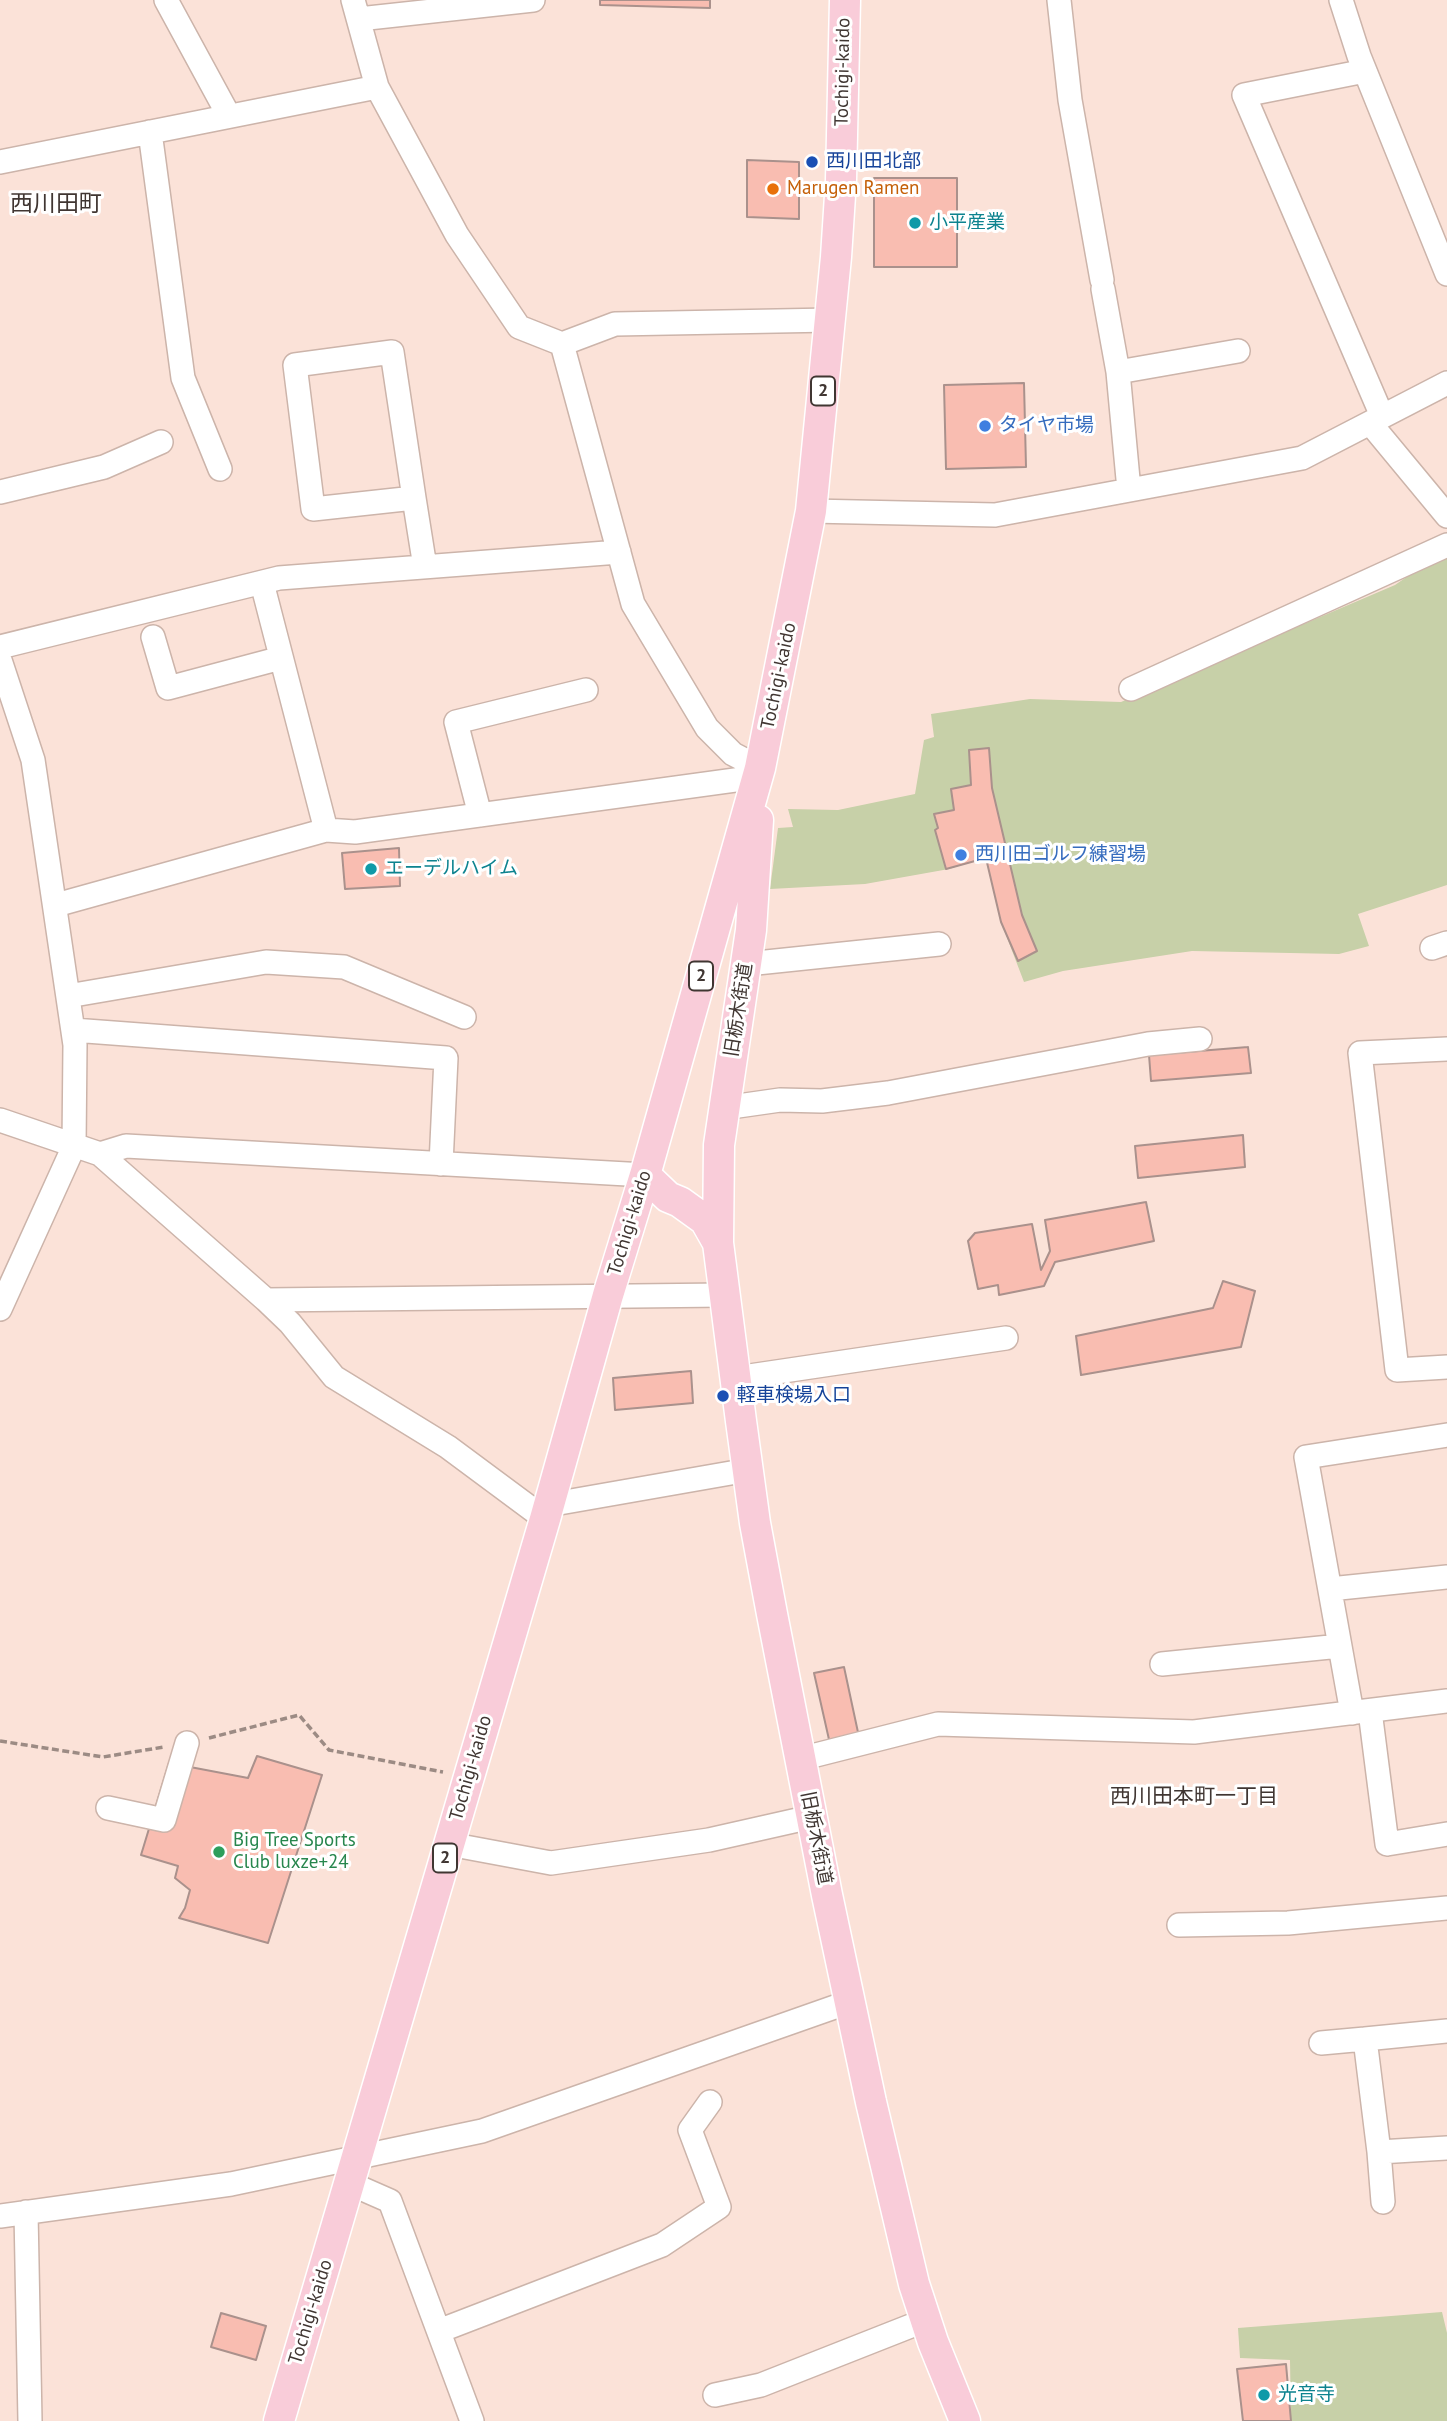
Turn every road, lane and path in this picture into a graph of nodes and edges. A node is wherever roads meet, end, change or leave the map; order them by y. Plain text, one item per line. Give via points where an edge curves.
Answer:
1 (166, 0) edge
2 (533, 0) edge
3 (845, 0) edge
4 (1059, 0) edge
5 (1341, 0) edge
6 (356, 9) edge
7 (1365, 71) junction
8 (377, 87) junction
9 (229, 116) junction
10 (150, 132) junction
11 (0, 162) edge
12 (1447, 274) edge
13 (831, 320) junction
14 (562, 344) junction
15 (1237, 351) dead end
16 (1118, 372) junction
17 (1447, 383) edge
18 (1376, 420) junction
19 (161, 442) dead end
20 (220, 469) dead end
21 (1129, 490) junction
22 (0, 492) edge
23 (414, 498) junction
24 (811, 511) junction
25 (1447, 516) edge
26 (1447, 545) edge
27 (619, 552) junction
28 (425, 567) junction
29 (262, 583) junction
30 (153, 637) dead end
31 (0, 647) edge
32 (281, 658) junction
33 (0, 660) edge
34 (1131, 689) dead end
35 (586, 690) dead end
36 (759, 773) junction
37 (480, 815) junction
38 (326, 830) junction
39 (56, 905) junction
40 (939, 944) dead end
41 (747, 964) junction
42 (68, 996) junction
43 (464, 1017) dead end
44 (73, 1030) junction
45 (1200, 1039) dead end
46 (1447, 1049) edge
47 (724, 1108) junction
48 (0, 1121) edge
49 (74, 1146) junction
50 (100, 1154) junction
51 (441, 1164) junction
52 (645, 1175) junction
53 (628, 1231) junction
54 (712, 1231) junction
55 (608, 1295) junction
56 (725, 1295) junction
57 (266, 1300) junction
58 (0, 1308) edge
59 (1006, 1338) dead end
60 (1447, 1367) edge
61 (736, 1378) junction
62 (1447, 1435) edge
63 (748, 1470) junction
64 (547, 1512) junction
65 (1447, 1577) edge
66 (1330, 1589) junction
67 (1340, 1646) junction
68 (1162, 1664) dead end
69 (1447, 1702) edge
70 (1361, 1712) junction
71 (0, 1741) edge
72 (187, 1743) junction
73 (800, 1759) junction
74 (469, 1777) junction
75 (108, 1808) dead end
76 (811, 1817) junction
77 (1447, 1834) edge
78 (449, 1844) junction
79 (1447, 1908) edge
80 (1179, 1925) dead end
81 (849, 2002) junction
82 (1447, 2031) edge
83 (1365, 2039) junction
84 (1321, 2043) dead end
85 (710, 2102) dead end
86 (1447, 2148) edge
87 (1379, 2152) junction
88 (353, 2170) junction
89 (1383, 2202) dead end
90 (26, 2212) junction
91 (0, 2216) edge
92 (926, 2320) junction
93 (439, 2331) junction
94 (715, 2395) dead end
95 (30, 2421) edge
96 (279, 2421) edge
97 (472, 2421) edge
98 (965, 2421) edge

1 - 9 street
2 - 6 street
3 - 13 main road, Tochigi-kaido / 2 via 841,180
4 - 16 street via 1070,100
5 - 7 street
6 - 8 street
7 - 12 street
7 - 18 street via 1244,95
8 - 9 street
8 - 14 street via 457,235 519,327
9 - 10 street
10 - 11 street
10 - 20 street via 183,378
13 - 14 street via 615,324
13 - 24 main road, Tochigi-kaido / 2
14 - 27 street
15 - 16 street
16 - 21 street
17 - 18 street
18 - 21 street via 1302,458
18 - 25 street
19 - 22 street via 104,467
21 - 24 street via 995,514
23 - 23 street via 392,352 295,365 313,509
23 - 28 street
24 - 36 main road, Tochigi-kaido / 2
26 - 34 street
27 - 28 street
27 - 36 street via 633,604 707,728
28 - 29 street
29 - 31 street
29 - 32 street
30 - 32 street via 168,688
32 - 38 street
33 - 39 street via 33,760
35 - 37 street via 456,722
36 - 37 street
36 - 41 main road, 旧栃木街道
36 - 52 main road, Tochigi-kaido / 2
37 - 38 street via 355,832
38 - 39 street
39 - 42 street
40 - 41 street
41 - 47 main road, 旧栃木街道
41 - 54 main road via 734,975 709,1140
42 - 43 street via 266,962 344,967
42 - 44 street
44 - 49 street
44 - 51 street via 446,1058
45 - 47 street via 1148,1044 888,1093
46 - 60 street via 1360,1053 1397,1370
47 - 54 main road, 旧栃木街道
48 - 49 street
49 - 50 street
49 - 58 street
50 - 51 street via 126,1146
50 - 57 street
51 - 52 street
52 - 53 main road, Tochigi-kaido / 2
52 - 54 main road
53 - 54 main road via 656,1214 685,1213
53 - 55 main road, Tochigi-kaido / 2
54 - 56 main road, 旧栃木街道
55 - 56 street
55 - 57 street
55 - 64 main road, Tochigi-kaido / 2
56 - 61 main road, 旧栃木街道
57 - 64 street via 334,1377
59 - 61 street
61 - 63 main road, 旧栃木街道
62 - 66 street via 1306,1457
63 - 64 street
63 - 73 main road, 旧栃木街道
64 - 74 main road, Tochigi-kaido / 2
65 - 66 street
66 - 67 street
67 - 68 street
67 - 70 street
69 - 70 street
70 - 73 street via 1194,1732 938,1724
70 - 77 street via 1387,1844
71 - 72 path via 103,1757
72 - 74 path via 299,1716 330,1750
72 - 75 street via 164,1820
73 - 76 main road, 旧栃木街道
74 - 78 main road, Tochigi-kaido / 2
76 - 78 street via 709,1840 551,1863
76 - 81 main road, 旧栃木街道
78 - 88 main road, Tochigi-kaido / 2
79 - 80 street via 1288,1923
81 - 88 street
81 - 92 main road, 旧栃木街道 via 905,2251
82 - 83 street
83 - 84 street
83 - 87 street
85 - 93 street via 690,2130 719,2207 662,2245
86 - 87 street
87 - 89 street
88 - 90 street
88 - 93 street via 390,2201
88 - 96 main road, Tochigi-kaido / 2
90 - 91 street
90 - 95 street
92 - 94 street via 761,2385
92 - 98 main road, 旧栃木街道
93 - 97 street

